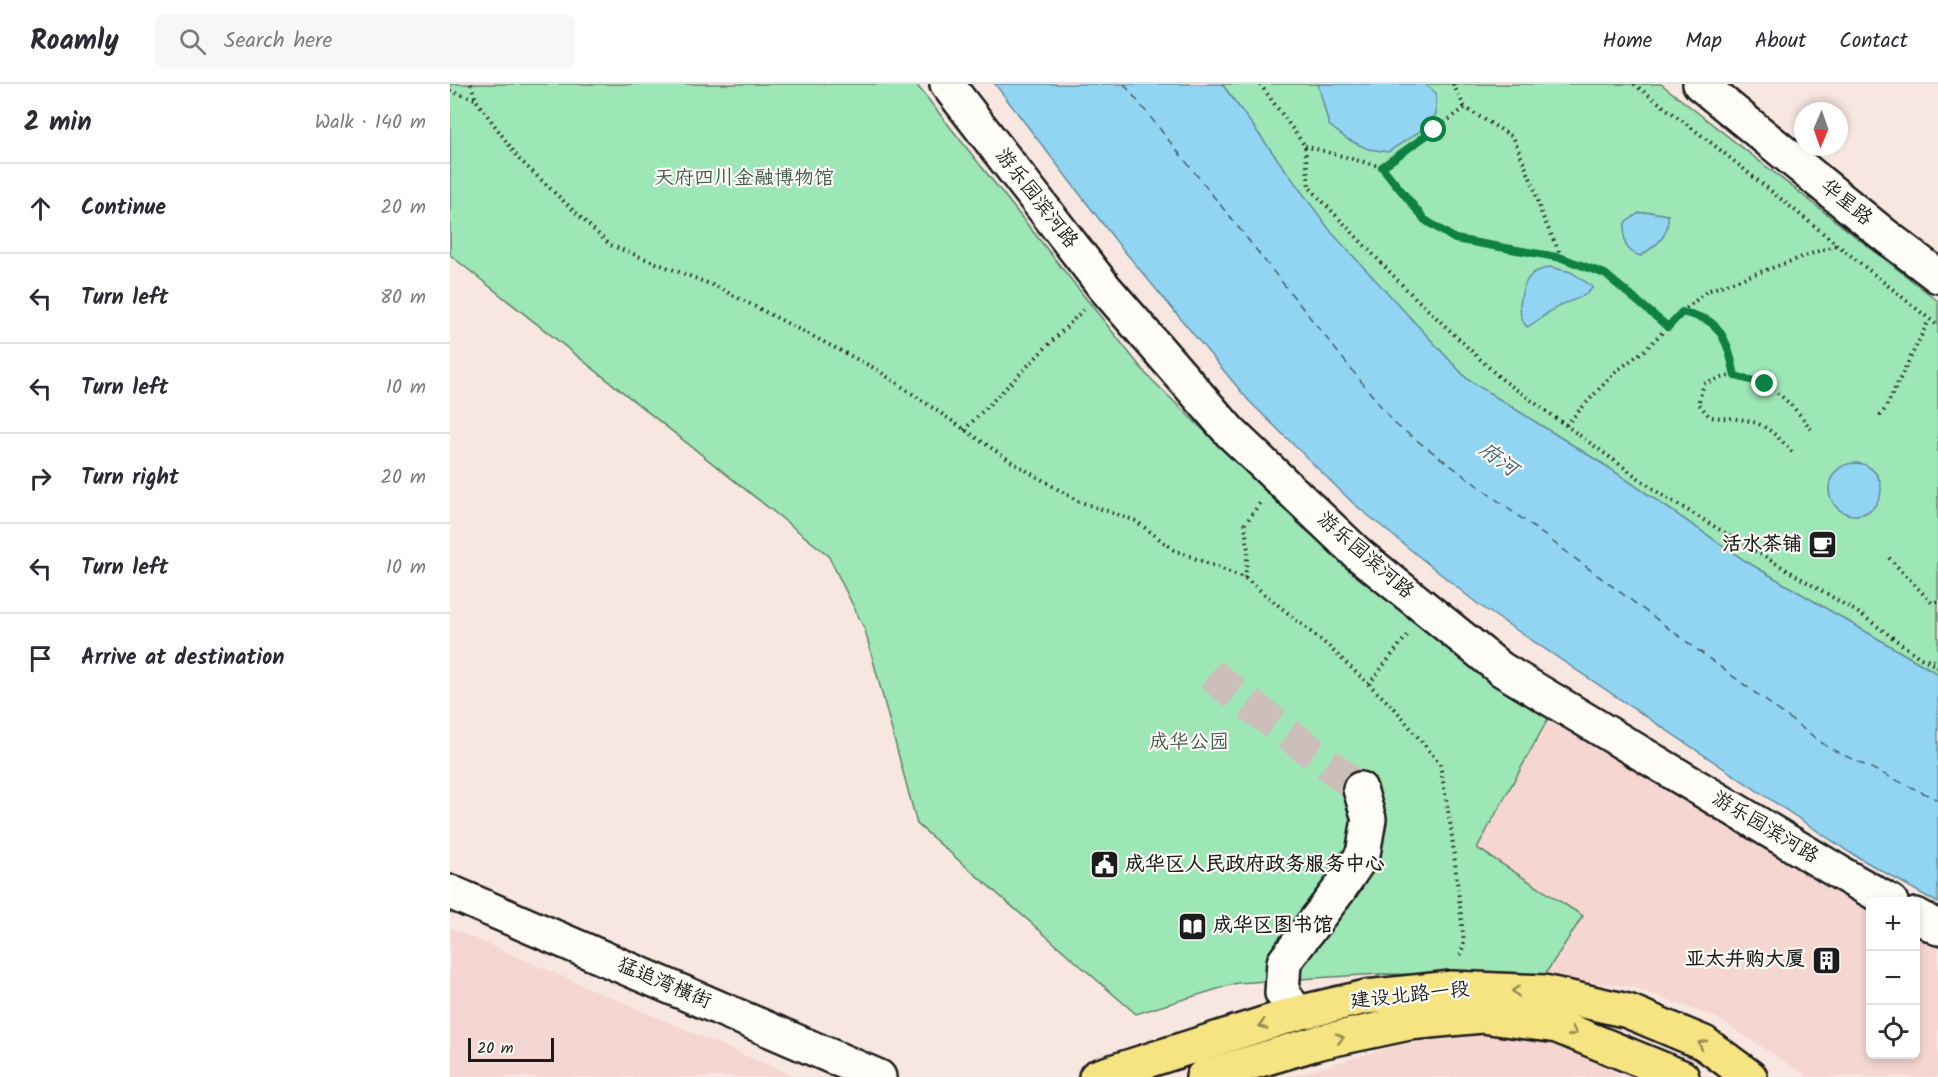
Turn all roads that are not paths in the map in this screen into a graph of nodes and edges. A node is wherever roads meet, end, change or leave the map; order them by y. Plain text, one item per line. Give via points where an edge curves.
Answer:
1 (947, 84) edge
2 (1700, 84) edge
3 (1938, 276) edge
4 (1360, 789) tunnel mouth
5 (450, 892) edge
6 (1882, 897) edge
7 (1920, 917) edge
8 (1938, 928) edge
9 (1298, 1014) junction
10 (879, 1077) edge
11 (1096, 1077) edge
12 (1203, 1077) edge
13 (1682, 1077) edge
14 (1750, 1077) edge

1 - 6 street, 游乐园滨河路 via 1105,288 1230,432 1358,554 1501,669
2 - 3 street, 华星路
4 - 9 street via 1369,819 1363,854 1284,962 1282,993
5 - 10 street, 猛追湾横街
7 - 8 street
9 -> 11 main road, 建设北路一段
14 -> 9 main road, 建设北路一段 via 1704,1043 1628,1011 1544,992 1452,988 1366,997
12 -> 13 main road, 建设北路一段 via 1320,1042 1409,1023 1482,1016 1557,1026

